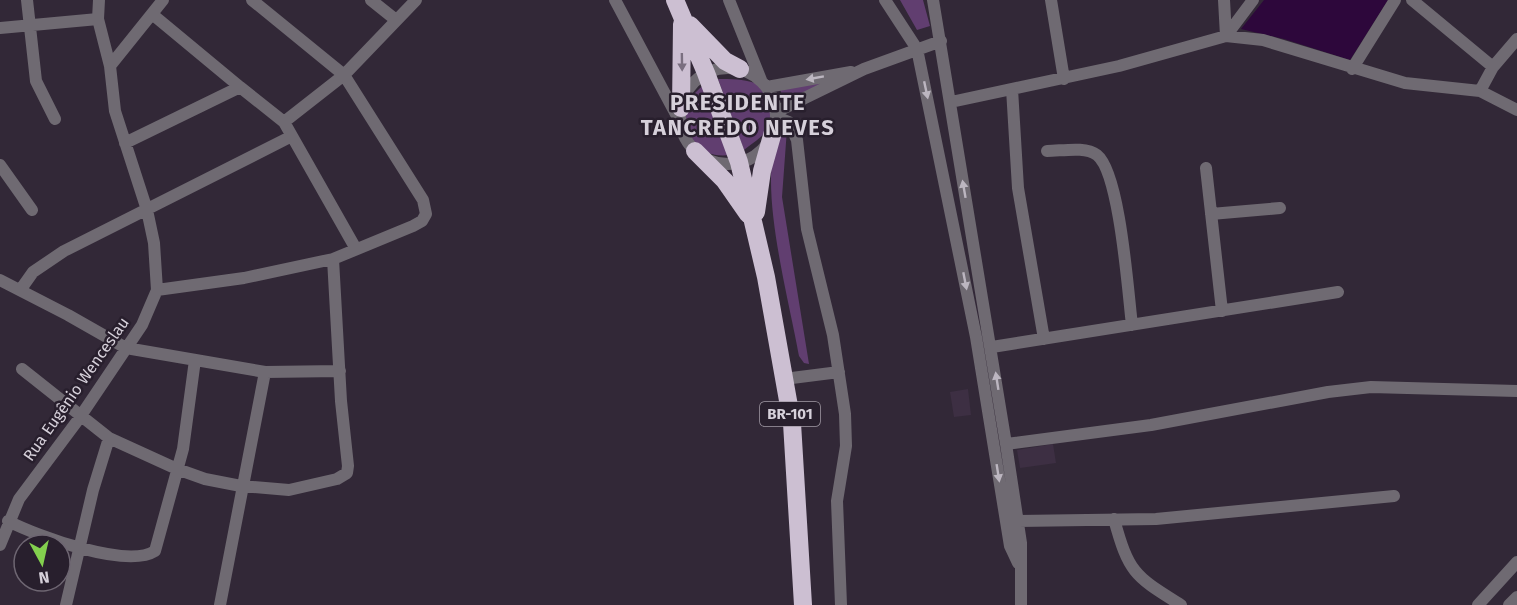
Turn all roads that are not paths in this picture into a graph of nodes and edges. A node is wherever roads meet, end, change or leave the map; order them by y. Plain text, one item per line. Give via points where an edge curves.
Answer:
1 (27, 0) edge
2 (99, 0) edge
3 (163, 0) edge
4 (252, 0) edge
5 (371, 0) edge
6 (416, 0) edge
7 (615, 0) edge
8 (729, 0) edge
9 (885, 0) edge
10 (933, 0) edge
11 (1051, 0) edge
12 (1224, 0) edge
13 (1253, 0) edge
14 (1395, 0) edge
15 (1412, 0) edge
16 (678, 8) edge
17 (152, 14) junction
18 (98, 19) junction
19 (396, 20) junction
20 (32, 25) junction
21 (0, 28) edge
22 (1226, 36) junction
23 (1517, 39) edge
24 (941, 41) junction
25 (917, 50) junction
26 (110, 66) junction
27 (1493, 68) junction
28 (740, 69) junction
29 (864, 69) junction
30 (1352, 69) junction
31 (706, 73) junction
32 (344, 75) junction
33 (1064, 79) junction
34 (764, 84) junction
35 (240, 87) junction
36 (1012, 89) junction
37 (1480, 91) junction
38 (951, 102) junction
39 (1517, 110) edge
40 (681, 116) junction
41 (55, 118) dead end
42 (775, 120) junction
43 (284, 122) junction
44 (292, 136) junction
45 (125, 143) junction
46 (696, 151) junction
47 (1047, 151) dead end
48 (739, 162) junction
49 (960, 163) junction
50 (0, 165) edge
51 (943, 165) junction
52 (1206, 168) dead end
53 (1280, 208) dead end
54 (32, 210) dead end
55 (147, 210) junction
56 (1211, 214) junction
57 (755, 225) junction
58 (356, 249) junction
59 (333, 259) junction
60 (0, 280) edge
61 (21, 290) junction
62 (157, 290) junction
63 (1338, 292) dead end
64 (1222, 311) junction
65 (1132, 325) junction
66 (1044, 339) junction
67 (992, 347) junction
68 (126, 348) junction
69 (195, 360) junction
70 (22, 369) dead end
71 (340, 371) junction
72 (265, 372) junction
73 (839, 372) junction
74 (784, 379) junction
75 (1517, 391) edge
76 (987, 403) junction
77 (1000, 406) junction
78 (81, 416) junction
79 (109, 438) junction
80 (1006, 444) junction
81 (177, 469) junction
82 (241, 486) junction
83 (1394, 496) dead end
84 (1114, 519) junction
85 (8, 521) junction
86 (1018, 521) junction
87 (0, 546) edge
88 (81, 547) junction
89 (1517, 562) edge
90 (1019, 564) junction
91 (1517, 597) edge
92 (66, 605) edge
93 (220, 605) edge
94 (802, 605) edge
95 (841, 605) edge
96 (1021, 605) edge
97 (1181, 605) edge
98 (1478, 605) edge
99 (1509, 605) edge

1 - 20 street
2 - 18 street, Rua Eugênio Wenceslau
3 - 17 street
4 - 32 street
5 - 19 street
6 - 19 street
7 - 40 street
8 - 34 street
9 - 25 street
10 - 24 street
11 - 33 street
12 - 22 street
13 - 22 street
14 - 30 street
15 - 27 street
16 - 28 highway via 725,61
16 - 31 highway, BR-101
16 -> 40 highway
17 - 26 street
17 - 35 street
18 - 20 street
18 - 26 street, Rua Eugênio Wenceslau
19 - 32 street
20 - 21 street
20 - 41 street via 36,81
22 - 30 street via 1263,40
22 - 33 street
23 - 27 street
24 - 25 street
24 - 38 street
25 - 29 street
25 -> 51 street
26 - 45 street, Rua Eugênio Wenceslau via 115,111
27 - 37 street
28 - 31 street
28 - 34 street
29 -> 34 street
29 - 42 street
30 - 37 street via 1405,83
31 - 40 street via 686,94
31 - 48 highway, BR-101
32 - 43 street
32 - 58 street via 426,208 422,221
33 - 36 street
34 - 42 street
35 - 43 street
35 - 45 street
36 - 38 street
36 - 66 street via 1018,188
37 - 39 street
38 - 49 street
40 - 46 street via 686,139
42 - 48 street via 766,146
42 - 57 highway via 762,171
42 - 73 street via 789,122 797,140 807,229
43 - 44 street
44 - 55 street
44 - 58 street
45 - 55 street, Rua Eugênio Wenceslau
46 - 48 street via 724,163
46 - 57 highway via 725,181
47 - 65 street via 1087,151 1096,154 1108,171
48 - 57 highway, BR-101
49 - 51 street
67 -> 49 street
50 - 54 street
51 -> 76 street
52 - 56 street
53 - 56 street
55 - 61 street via 44,263
55 - 62 street, Rua Eugênio Wenceslau
56 - 64 street
57 - 74 highway, BR-101
58 - 59 street
59 - 62 street via 244,278
59 - 71 street
60 - 61 street
61 - 68 street
62 - 68 street, Rua Eugênio Wenceslau via 142,325
63 - 64 street
64 - 65 street
65 - 66 street
66 - 67 street
77 -> 67 street
68 - 69 street
68 - 78 street, Rua Eugênio Wenceslau
69 - 72 street
69 - 81 street via 187,431
70 - 78 street
71 - 72 street
71 - 82 street via 347,474 337,480 289,490
72 - 82 street
73 - 74 street
73 - 95 street via 846,432 837,501
74 - 94 highway, BR-101 via 797,486
75 - 80 street via 1360,388
76 - 77 street
76 -> 90 street via 1010,546
77 - 80 street
78 - 79 street
78 - 85 street, Rua Eugênio Wenceslau via 19,499
79 - 81 street
79 - 88 street
80 - 86 street
81 - 82 street
81 - 88 street via 155,550 143,557 133,557
82 - 93 street
83 - 84 street via 1195,516
84 - 86 street
84 - 97 street via 1123,553 1139,578
85 - 87 street, Rua Eugênio Wenceslau
85 - 88 street via 44,538
86 - 90 street
88 - 92 street
89 - 98 street
90 - 96 street
91 - 99 street

